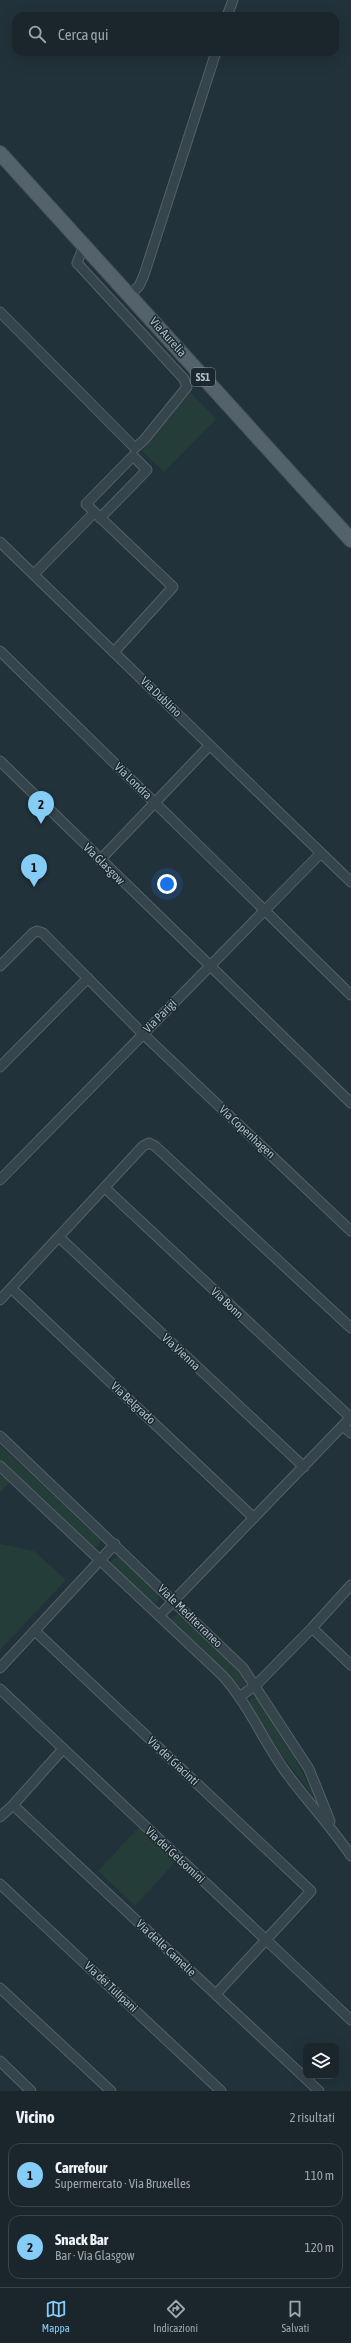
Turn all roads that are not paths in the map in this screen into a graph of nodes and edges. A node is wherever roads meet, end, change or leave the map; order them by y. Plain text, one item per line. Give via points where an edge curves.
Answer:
1 (232, 0) edge
2 (228, 12) edge
3 (215, 56) edge
4 (0, 153) edge
5 (84, 246) junction
6 (130, 295) junction
7 (0, 312) edge
8 (134, 452) junction
9 (97, 516) junction
10 (351, 540) edge
11 (0, 542) edge
12 (34, 574) junction
13 (0, 651) edge
14 (114, 652) junction
15 (210, 745) junction
16 (0, 761) edge
17 (156, 803) junction
18 (322, 853) junction
19 (100, 860) junction
20 (351, 882) edge
21 (265, 910) junction
22 (0, 966) edge
23 (210, 966) junction
24 (88, 978) junction
25 (351, 995) edge
26 (143, 1034) junction
27 (0, 1067) edge
28 (351, 1103) edge
29 (0, 1180) edge
30 (105, 1188) junction
31 (351, 1231) edge
32 (59, 1237) junction
33 (11, 1288) junction
34 (0, 1300) edge
35 (351, 1328) edge
36 (351, 1417) edge
37 (343, 1426) junction
38 (351, 1433) edge
39 (0, 1436) edge
40 (0, 1466) edge
41 (304, 1467) junction
42 (254, 1518) junction
43 (115, 1544) junction
44 (99, 1560) junction
45 (351, 1585) edge
46 (173, 1600) junction
47 (158, 1616) junction
48 (312, 1628) junction
49 (35, 1631) junction
50 (351, 1665) edge
51 (0, 1668) edge
52 (256, 1686) junction
53 (0, 1689) edge
54 (239, 1697) junction
55 (63, 1749) junction
56 (13, 1805) junction
57 (0, 1817) edge
58 (334, 1830) junction
59 (351, 1856) edge
60 (0, 1884) edge
61 (265, 1940) junction
62 (0, 1988) edge
63 (216, 1994) junction
64 (351, 2020) edge
65 (0, 2062) edge
66 (31, 2091) edge
67 (110, 2091) edge
68 (221, 2091) edge
69 (319, 2091) edge

1 - 2 street
3 - 6 street via 144,275 139,286
4 - 5 main road, Via Aurelia / SS1
5 - 6 main road, Via Aurelia / SS1
5 - 8 street via 77,263 184,379 186,387
6 - 10 main road, Via Aurelia / SS1
7 - 8 street
8 - 9 street via 86,504
8 - 9 street via 147,470
9 - 12 street
9 - 14 street via 173,587
11 - 12 street, Via Dublino
12 - 14 street, Via Dublino
13 - 17 street, Via Londra
14 - 15 street, Via Dublino
15 - 17 street
15 - 18 street, Via Dublino
16 - 19 street, Via Glasgow
17 - 19 street
17 - 21 street, Via Londra
18 - 20 street, Via Dublino
18 - 21 street, Via Parigi
19 - 23 street, Via Glasgow
21 - 23 street, Via Parigi
21 - 25 street, Via Londra
22 - 24 street, Via Copenhagen via 38,931
23 - 26 street, Via Parigi
23 - 28 street, Via Glasgow
24 - 26 street, Via Copenhagen
24 - 27 street
26 - 29 street, Via Parigi
26 - 31 street, Via Copenhagen
30 - 32 street
30 - 35 street via 143,1146 149,1143 155,1146
30 - 36 street, Via Bonn
32 - 33 street
32 - 41 street, Via Vienna
33 - 34 street
33 - 42 street, Via Belgrado
36 - 37 street
37 - 38 street
37 - 41 street
39 - 43 street, Viale Mediterraneo
40 - 44 street, Viale Mediterraneo
41 - 42 street
42 - 46 street
43 - 44 street
43 - 46 street, Viale Mediterraneo
44 - 47 street, Viale Mediterraneo
44 - 49 street
45 - 48 street
46 - 47 street
46 - 52 street, Viale Mediterraneo via 241,1665
47 - 54 street, Viale Mediterraneo via 223,1676
48 - 50 street
48 - 52 street
49 - 51 street
49 - 61 street, Via dei Giacinti via 311,1891
52 - 54 street
52 - 58 street, Viale Mediterraneo via 309,1769
53 - 55 street, Via dei Gelsomini
54 - 58 street, Viale Mediterraneo via 285,1771
55 - 56 street
55 - 61 street, Via dei Gelsomini
56 - 57 street
56 - 63 street, Via delle Camelie
58 - 59 street, Viale Mediterraneo
60 - 68 street, Via dei Tulipani
61 - 63 street
61 - 64 street, Via dei Gelsomini
62 - 67 street
63 - 69 street, Via delle Camelie
65 - 66 street

